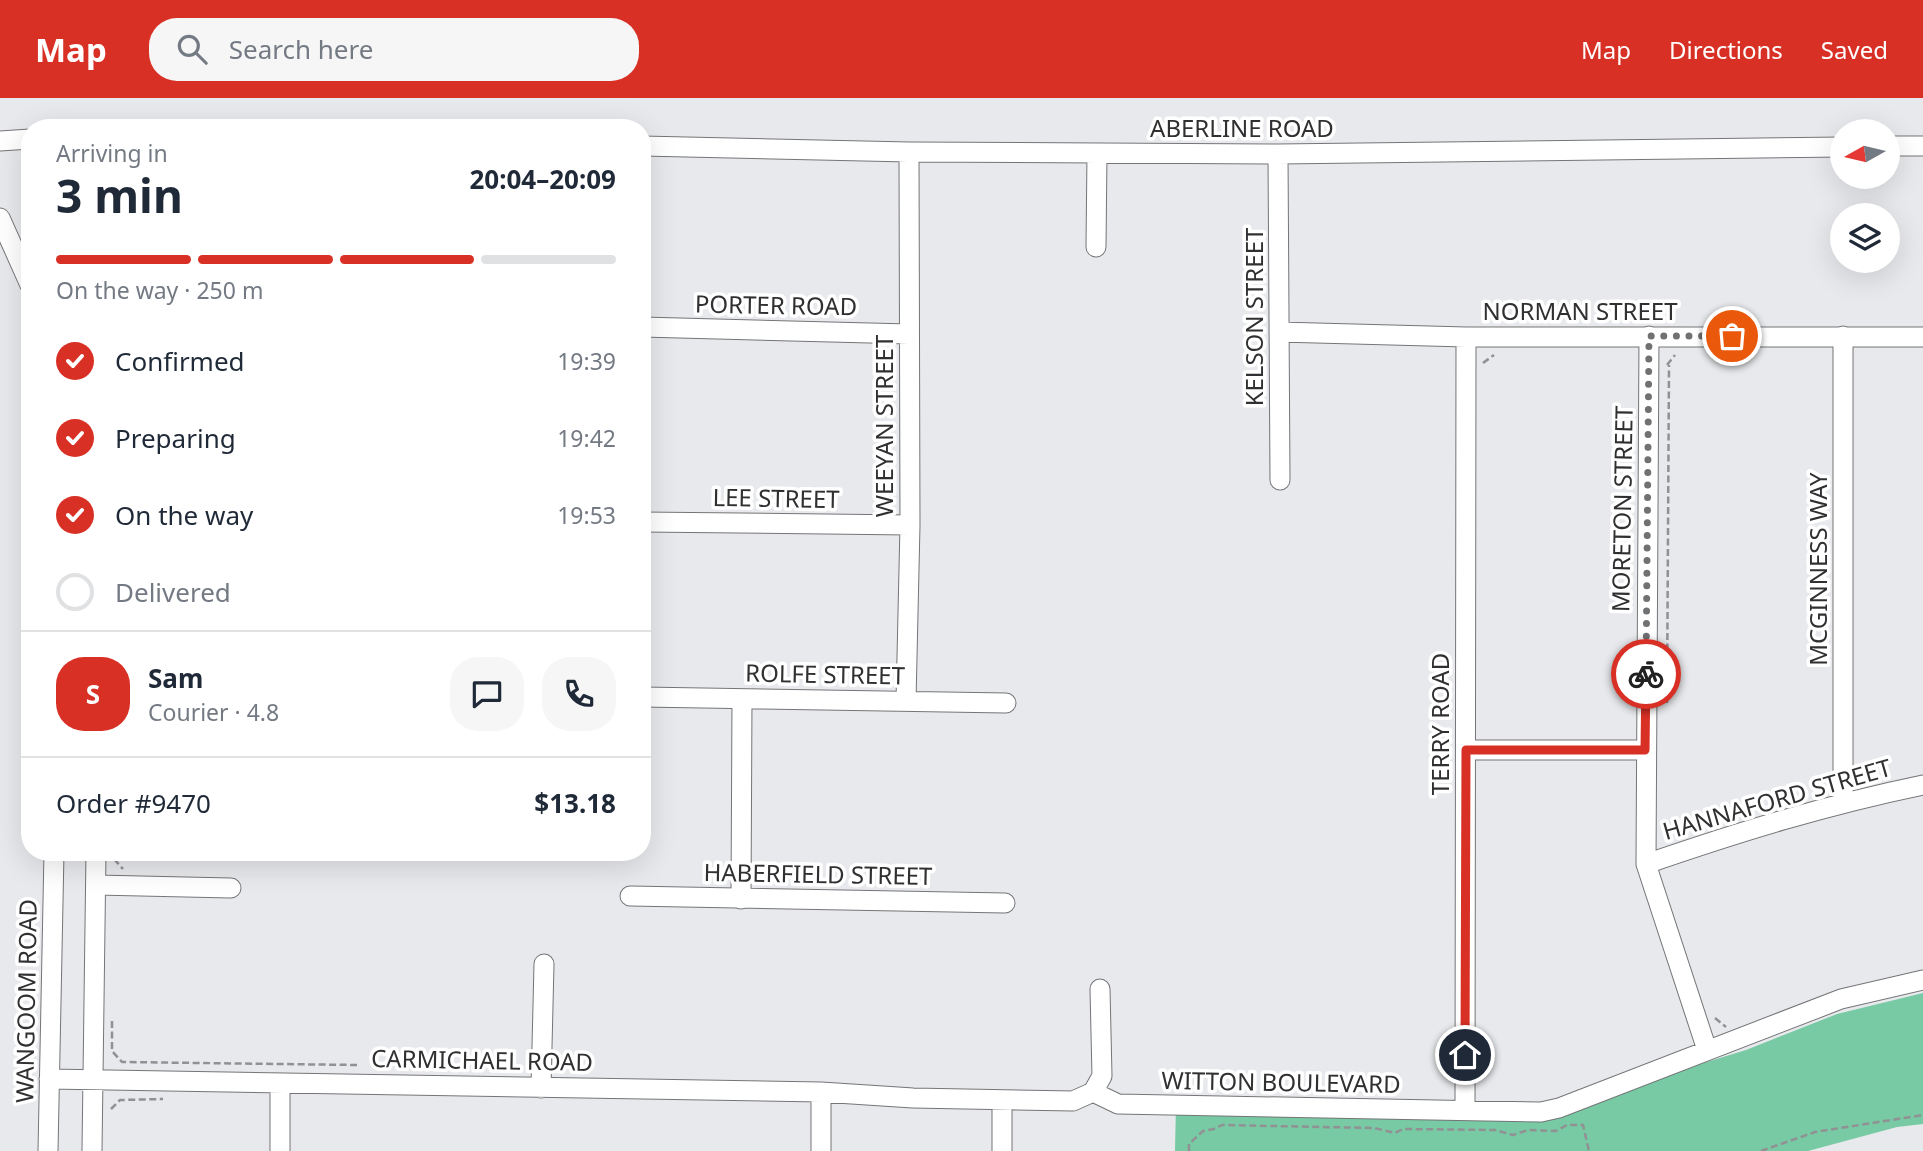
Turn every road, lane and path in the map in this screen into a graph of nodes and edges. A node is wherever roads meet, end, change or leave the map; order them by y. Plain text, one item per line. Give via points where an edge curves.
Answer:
1 (21, 140) edge
2 (0, 141) edge
3 (651, 146) edge
4 (1900, 146) edge
5 (1923, 146) edge
6 (1830, 147) edge
7 (909, 152) junction
8 (1097, 153) junction
9 (1278, 154) junction
10 (0, 218) edge
11 (1096, 247) dead end
12 (21, 265) edge
13 (651, 327) edge
14 (1279, 332) junction
15 (909, 334) junction
16 (1649, 336) junction
17 (1843, 336) junction
18 (1466, 337) junction
19 (1923, 337) edge
20 (1669, 365) dead end
21 (1280, 480) dead end
22 (651, 522) edge
23 (910, 525) junction
24 (651, 697) edge
25 (742, 699) junction
26 (906, 701) junction
27 (1006, 703) dead end
28 (1667, 703) dead end
29 (1466, 750) junction
30 (1645, 750) junction
31 (1923, 785) edge
32 (1843, 802) junction
33 (54, 861) edge
34 (96, 861) edge
35 (115, 861) edge
36 (1646, 864) junction
37 (130, 871) dead end
38 (96, 885) junction
39 (231, 888) dead end
40 (630, 896) dead end
41 (741, 899) junction
42 (1005, 903) dead end
43 (544, 964) dead end
44 (1923, 981) edge
45 (1100, 989) dead end
46 (112, 1013) dead end
47 (1696, 1018) junction
48 (1727, 1027) dead end
49 (1707, 1050) junction
50 (357, 1065) dead end
51 (49, 1079) junction
52 (93, 1080) junction
53 (280, 1083) junction
54 (541, 1088) junction
55 (1093, 1092) junction
56 (821, 1093) junction
57 (170, 1099) dead end
58 (1002, 1100) junction
59 (111, 1109) dead end
60 (1465, 1111) junction
61 (1923, 1115) edge
62 (48, 1151) edge
63 (92, 1151) edge
64 (280, 1151) edge
65 (821, 1151) edge
66 (1002, 1151) edge
67 (1189, 1151) edge
68 (1589, 1151) edge
69 (1761, 1151) edge

1 - 2 street
3 - 7 street, ABERLINE ROAD
4 - 5 street
6 - 9 street, ABERLINE ROAD
7 - 8 street, ABERLINE ROAD
7 - 15 street, WEEYAN STREET
8 - 9 street, ABERLINE ROAD
8 - 11 street
9 - 14 street, KELSON STREET
10 - 12 street
13 - 15 street, PORTER ROAD
14 - 18 street, NORMAN STREET
14 - 21 street, KELSON STREET
15 - 23 street, WEEYAN STREET
16 - 17 street, NORMAN STREET
16 - 18 street, NORMAN STREET
16 - 30 street, MORETON STREET
17 - 19 street, NORMAN STREET
17 - 32 street, MCGINNESS WAY
18 - 29 street, TERRY ROAD
20 - 28 path
22 - 23 street, LEE STREET
23 - 26 street, WEEYAN STREET
24 - 25 street, ROLFE STREET
25 - 26 street, ROLFE STREET
25 - 41 street
26 - 27 street, ROLFE STREET
29 - 30 street
29 - 60 street, TERRY ROAD
30 - 36 street, MORETON STREET
31 - 32 street, HANNAFORD STREET
32 - 36 street, HANNAFORD STREET
33 - 51 street, WANGOOM ROAD
34 - 38 street
35 - 37 path
36 - 47 street, MORETON STREET
38 - 39 street
38 - 52 street
40 - 41 street, HABERFIELD STREET
41 - 42 street, HABERFIELD STREET
43 - 54 street
44 - 49 street, WITTON BOULEVARD via 1841,999
45 - 55 street via 1102,1076
46 - 50 path via 112,1051 122,1062
47 - 48 path via 1712,1012
47 - 49 street, MORETON STREET
49 - 60 street, WITTON BOULEVARD via 1559,1108
51 - 52 street, CARMICHAEL ROAD
51 - 62 street, WANGOOM ROAD
52 - 53 street, CARMICHAEL ROAD
52 - 63 street
53 - 54 street, CARMICHAEL ROAD
53 - 64 street
54 - 56 street, CARMICHAEL ROAD
55 - 58 street via 1073,1101
55 - 60 street, WITTON BOULEVARD via 1118,1104
56 - 58 street, CARMICHAEL ROAD
56 - 65 street
57 - 59 path via 120,1100
58 - 66 street
61 - 69 path via 1815,1132
67 - 68 path via 1197,1135 1222,1125 1374,1128 1395,1133 1403,1129 1495,1130 1513,1135 1528,1130 1556,1131 1576,1123 1583,1125

